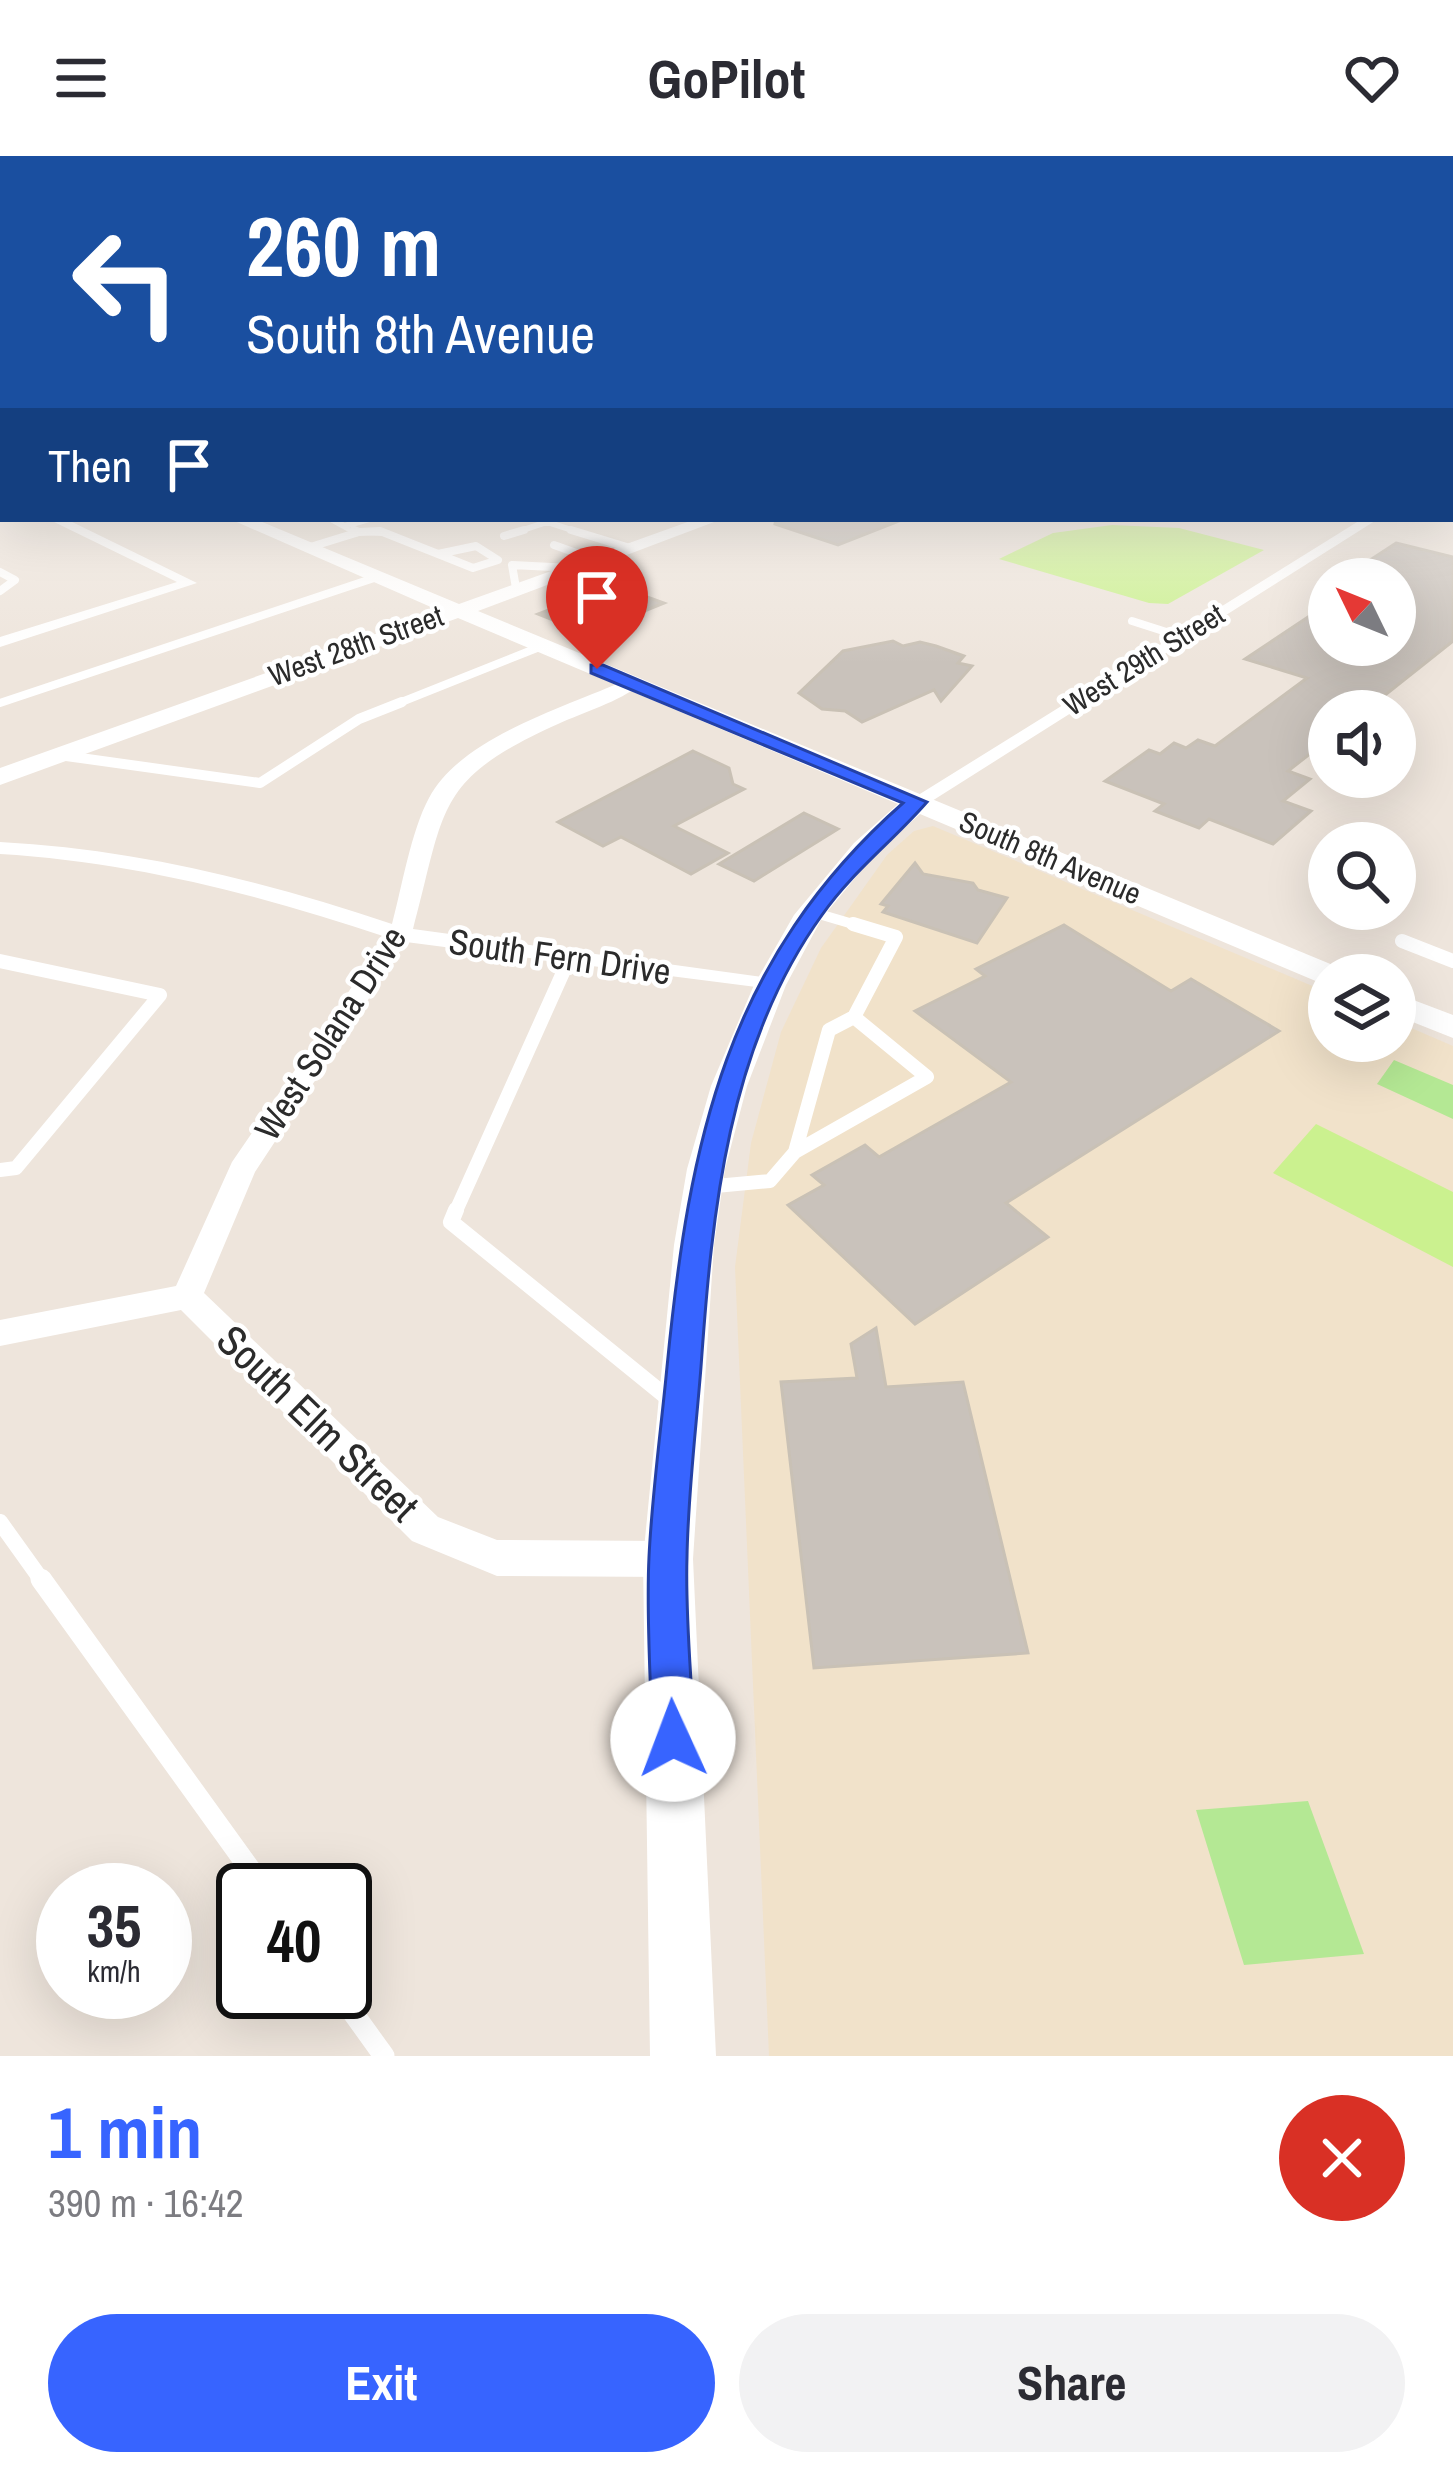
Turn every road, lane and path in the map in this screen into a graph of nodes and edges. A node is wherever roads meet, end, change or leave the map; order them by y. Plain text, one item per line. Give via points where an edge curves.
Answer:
1 (61, 522) edge
2 (245, 522) edge
3 (338, 522) edge
4 (359, 522) edge
5 (538, 522) edge
6 (549, 522) edge
7 (704, 522) edge
8 (1366, 522) edge
9 (345, 526) junction
10 (359, 532) junction
11 (504, 536) dead end
12 (554, 545) dead end
13 (307, 548) junction
14 (630, 548) junction
15 (437, 554) junction
16 (498, 560) junction
17 (596, 560) junction
18 (0, 572) edge
19 (514, 576) junction
20 (377, 577) junction
21 (0, 591) edge
22 (454, 610) junction
23 (1132, 621) dead end
24 (1182, 637) junction
25 (0, 642) edge
26 (542, 646) junction
27 (632, 684) junction
28 (0, 704) edge
29 (59, 755) junction
30 (0, 777) edge
31 (916, 802) junction
32 (0, 848) edge
33 (812, 912) junction
34 (400, 934) junction
35 (1402, 941) dead end
36 (569, 958) junction
37 (0, 961) edge
38 (1453, 961) edge
39 (1308, 966) edge
40 (770, 985) junction
41 (1416, 1012) edge
42 (854, 1017) junction
43 (1453, 1027) edge
44 (795, 1152) junction
45 (0, 1170) edge
46 (705, 1187) junction
47 (188, 1296) junction
48 (0, 1333) edge
49 (682, 1409) junction
50 (0, 1522) edge
51 (668, 1558) junction
52 (246, 1863) edge
53 (357, 2019) edge
54 (384, 2056) edge
55 (683, 2056) edge

1 - 25 street via 190,583
2 - 13 street, South 8th Avenue
3 - 9 lane
4 - 9 lane
5 - 11 lane
6 - 14 lane
7 - 14 street, West 28th Street
8 - 24 street, West 29th Street
9 - 10 lane
10 - 13 lane
10 - 15 lane
12 - 17 lane
13 - 20 street, South 8th Avenue
14 - 17 street, West 28th Street
15 - 16 lane via 473,568
15 - 16 lane via 476,546
16 - 19 lane
17 - 19 street, West 28th Street
18 - 21 lane via 15,580
19 - 22 street, West 28th Street
20 - 22 street, South 8th Avenue
20 - 28 lane
22 - 26 street, South 8th Avenue
22 - 29 street, West 28th Street
23 - 24 lane
24 - 31 street, West 29th Street
26 - 27 street, South 8th Avenue
26 - 29 lane via 359,719 260,783
27 - 31 street, South 8th Avenue
27 - 34 street, West Solana Drive via 466,766 438,799
29 - 30 street, West 28th Street
31 - 33 street
31 - 39 street, South 8th Avenue
32 - 34 street, South Fern Drive via 87,854 274,892
33 - 40 street
33 - 42 lane via 896,937
34 - 36 street, South Fern Drive
34 - 47 street, West Solana Drive via 242,1168
35 - 38 lane
36 - 40 street, South Fern Drive
36 - 49 lane via 451,1222
37 - 45 lane via 160,995 16,1168
40 - 46 street via 729,1087
41 - 43 street
42 - 44 lane via 829,1030
42 - 44 lane via 927,1077
44 - 46 lane via 770,1180
46 - 49 street
47 - 48 street
47 - 51 street, South Elm Street via 425,1529 497,1558
49 - 51 street
50 - 52 lane
51 - 55 street
53 - 54 lane

